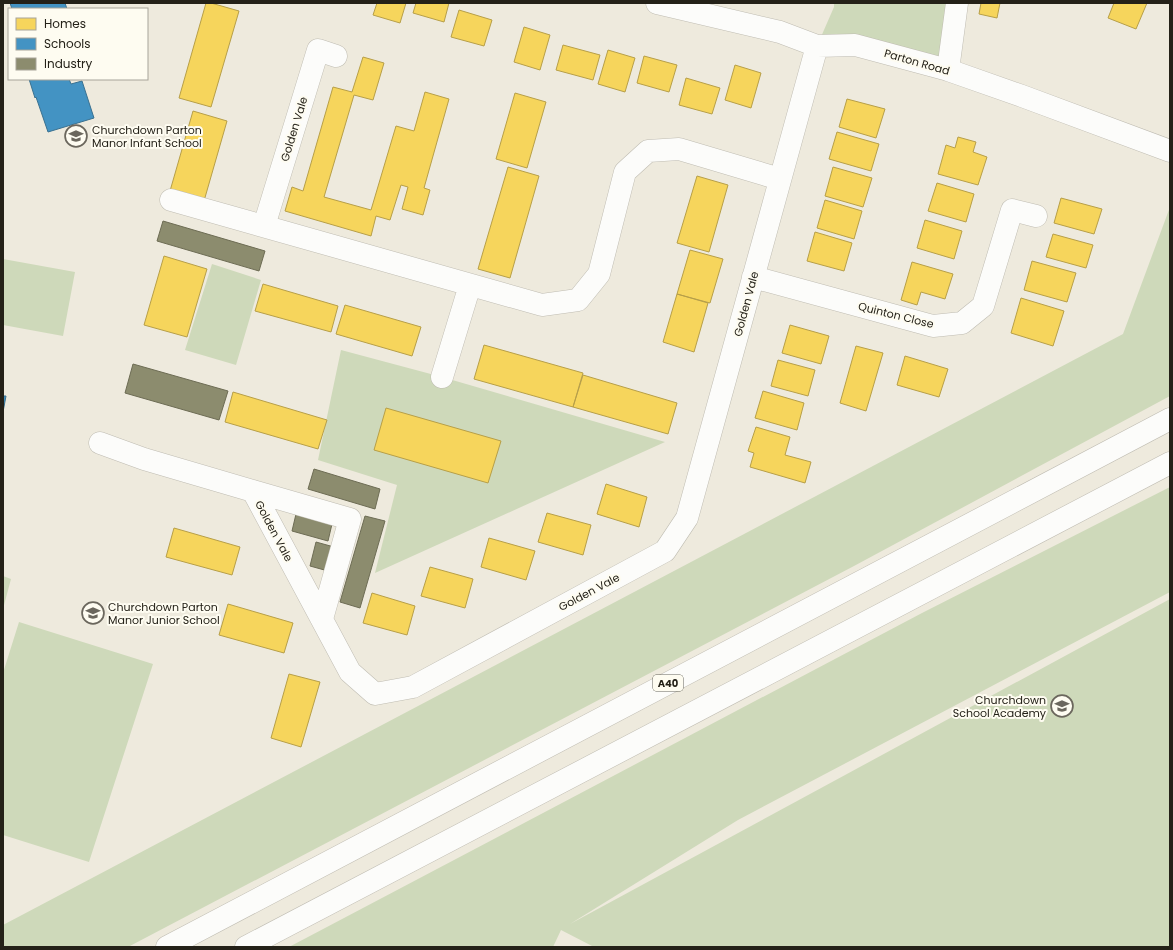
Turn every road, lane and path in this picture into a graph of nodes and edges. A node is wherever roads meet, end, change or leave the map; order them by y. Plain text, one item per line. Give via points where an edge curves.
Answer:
1 (657, 3) edge
2 (957, 3) edge
3 (817, 46) junction
4 (336, 56) dead end
5 (948, 70) junction
6 (1170, 151) edge
7 (780, 179) junction
8 (171, 200) dead end
9 (1036, 216) dead end
10 (264, 226) junction
11 (753, 277) junction
12 (470, 285) junction
13 (442, 377) dead end
14 (1170, 419) edge
15 (100, 443) dead end
16 (1170, 463) edge
17 (253, 491) junction
18 (322, 619) junction
19 (167, 947) edge
20 (246, 947) edge

1 - 3 main road, Parton Road via 780,32
2 - 5 main road
3 - 5 main road, Parton Road via 855,45
3 - 7 main road, Golden Vale
4 - 10 main road, Golden Vale via 318,50
5 - 6 main road, Parton Road
7 - 11 main road, Golden Vale
7 - 12 main road via 680,149 648,151 625,172 598,274 578,300 542,305
8 - 10 main road
9 - 11 main road, Quinton Close via 1012,210 983,306 962,323 933,326
10 - 12 main road
11 - 18 main road, Golden Vale via 687,518 665,551 413,687 375,694 350,672
12 - 13 main road
14 - 19 main road, A40
15 - 17 main road, Golden Vale via 144,459
16 - 20 main road
17 - 18 main road, Golden Vale
17 - 18 main road, Golden Vale via 350,520

